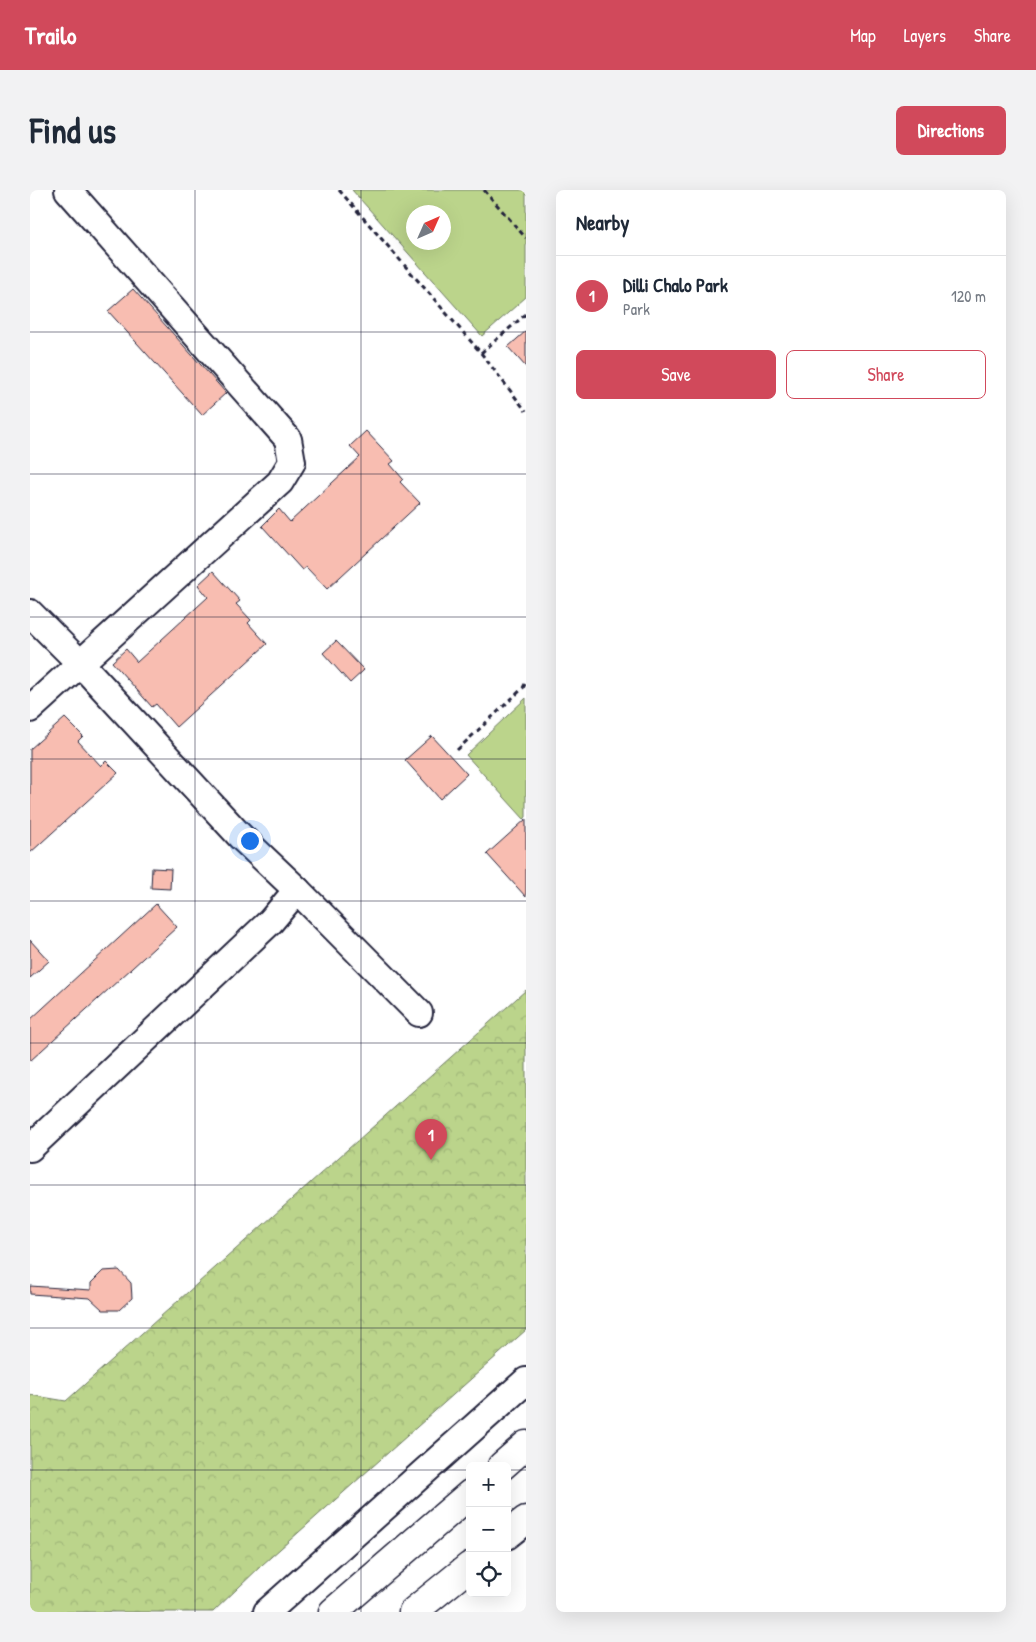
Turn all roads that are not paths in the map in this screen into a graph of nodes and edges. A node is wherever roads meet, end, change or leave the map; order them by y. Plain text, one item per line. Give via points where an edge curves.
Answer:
1 (68, 190) edge
2 (30, 612) edge
3 (80, 664) junction
4 (30, 709) edge
5 (297, 890) junction
6 (419, 1013) dead end
7 (30, 1148) edge
8 (526, 1381) edge
9 (526, 1445) edge
10 (507, 1462) edge
11 (466, 1497) edge
12 (526, 1520) edge
13 (511, 1532) edge
14 (466, 1569) edge
15 (267, 1612) edge
16 (333, 1612) edge
17 (413, 1612) edge

1 - 3 street via 288,439 292,462 280,482
2 - 3 street
3 - 4 street
3 - 5 street via 240,836
5 - 6 street
5 - 7 street via 271,921
8 - 15 street
9 - 10 main road
11 - 16 main road
12 - 13 main road
14 - 17 main road

